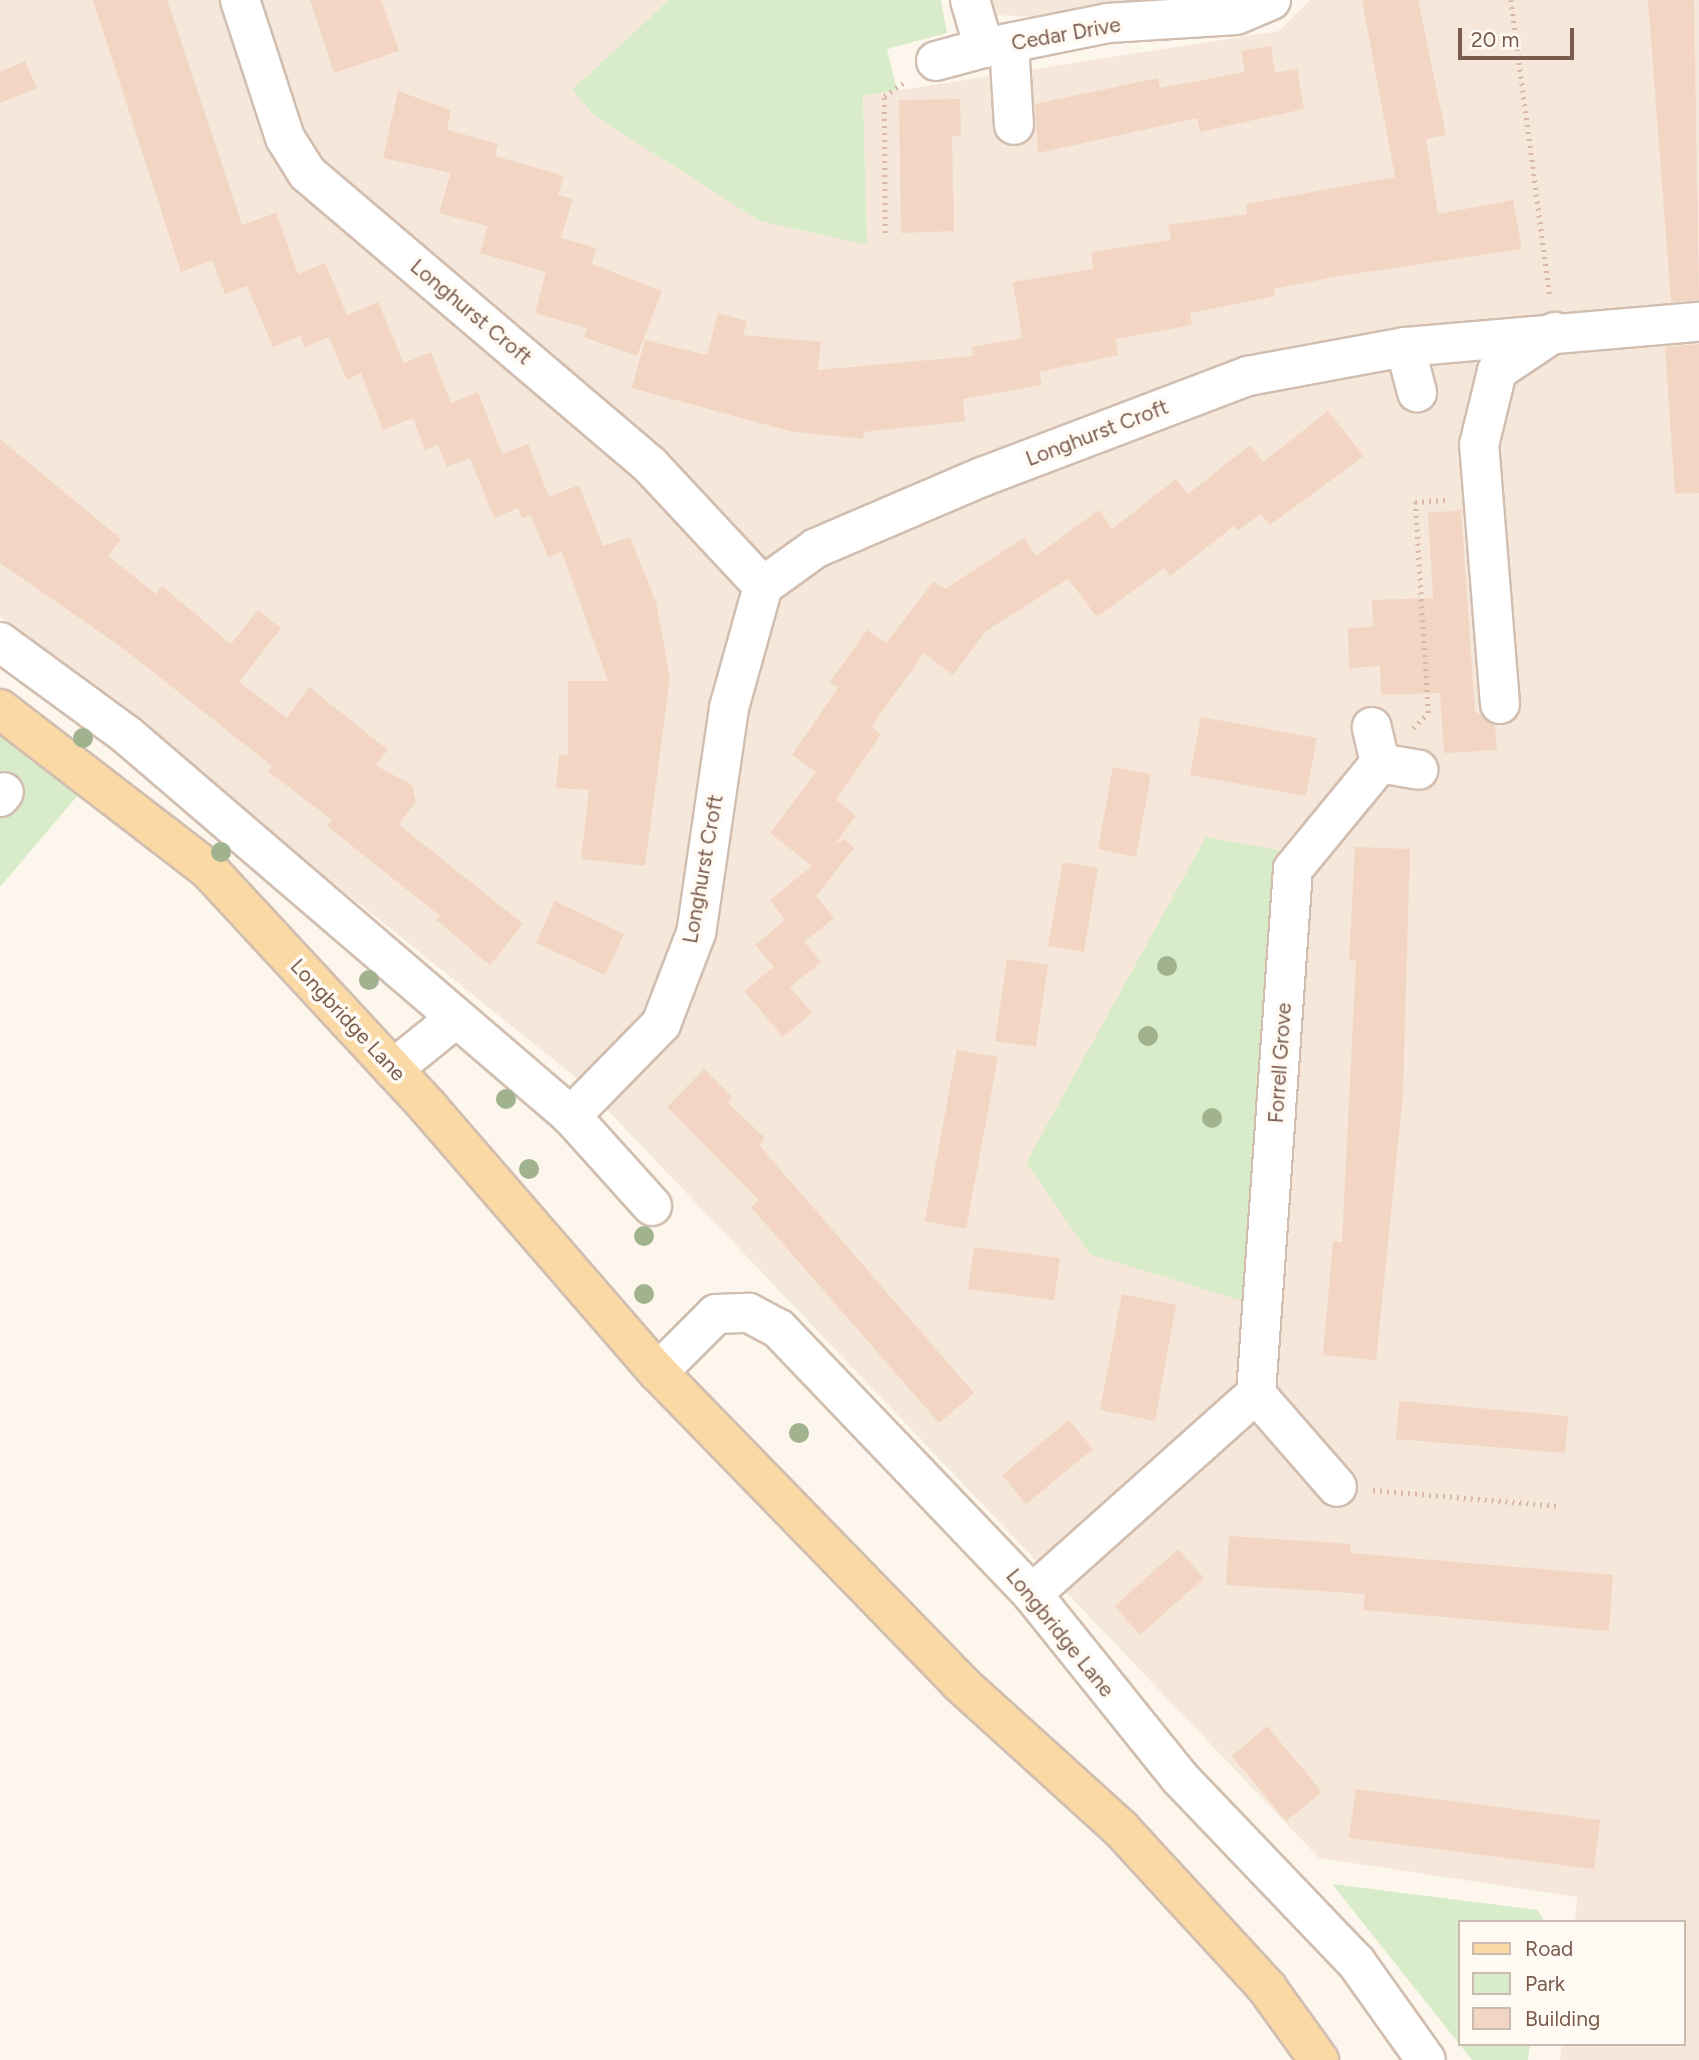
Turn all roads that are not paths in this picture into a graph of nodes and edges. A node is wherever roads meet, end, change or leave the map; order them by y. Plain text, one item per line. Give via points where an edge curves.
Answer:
1 (240, 0) edge
2 (970, 0) edge
3 (1271, 0) edge
4 (997, 46) junction
5 (936, 61) road end
6 (1014, 125) dead end
7 (1699, 322) edge
8 (1555, 332) junction
9 (1405, 347) junction
10 (1417, 392) dead end
11 (763, 586) junction
12 (0, 642) edge
13 (1500, 704) dead end
14 (0, 709) edge
15 (1418, 770) dead end
16 (455, 1019) junction
17 (393, 1069) junction
18 (571, 1116) junction
19 (653, 1206) dead end
20 (658, 1372) junction
21 (1256, 1394) junction
22 (1337, 1487) road end
23 (1032, 1594) junction
24 (1319, 2060) edge
25 (1426, 2060) edge

1 - 11 street, Longhurst Croft via 285,138 307,173 650,465
2 - 4 street, Cedar Drive
3 - 4 street, Cedar Drive via 1236,15 1108,23
4 - 5 street, Cedar Drive
4 - 6 street
7 - 8 street, Longhurst Croft
8 - 9 street, Longhurst Croft
8 - 13 street via 1497,371 1479,445
9 - 10 street
9 - 11 street, Longhurst Croft via 1248,376 982,477 829,543
11 - 18 street, Longhurst Croft via 729,708 696,933 661,1024
12 - 16 street via 127,735
14 - 17 main road, Longbridge Lane via 208,869
15 - 21 street, Forrell Grove via 1376,745 1293,869
16 - 17 street
16 - 18 street
17 - 20 main road, Longbridge Lane
18 - 19 street
20 - 23 street, Longbridge Lane via 716,1314 749,1313 779,1329
20 - 24 main road, Longbridge Lane via 949,1672 1121,1829 1267,1988
21 - 22 street
21 - 23 street
23 - 25 street, Longbridge Lane via 1180,1779 1356,1962

